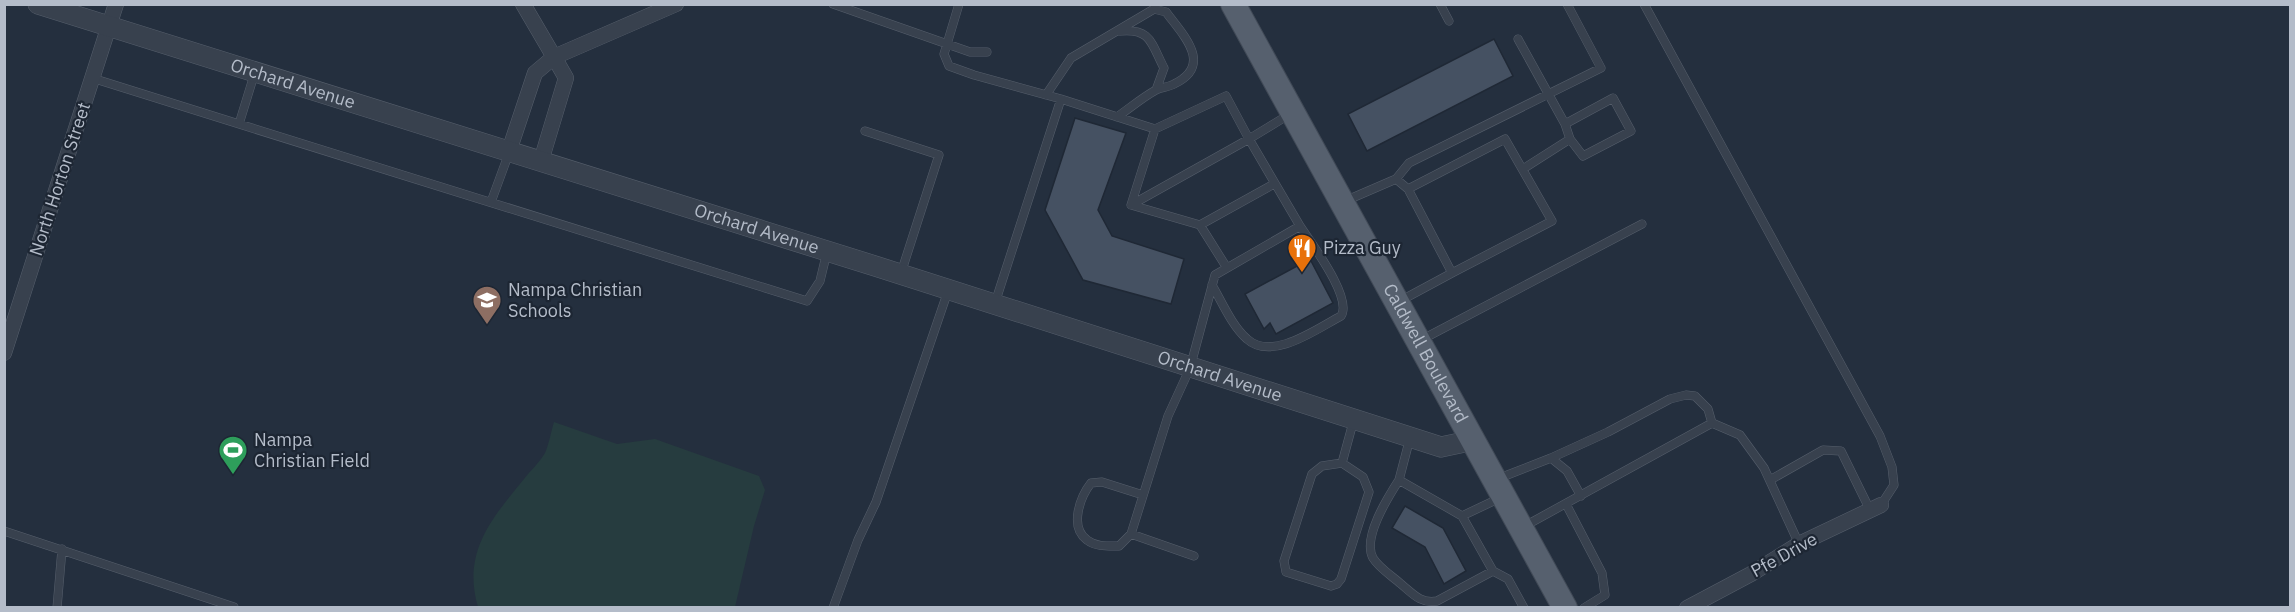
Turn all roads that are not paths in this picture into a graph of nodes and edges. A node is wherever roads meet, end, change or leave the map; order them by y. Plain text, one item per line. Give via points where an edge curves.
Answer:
1 (38, 4) edge
2 (116, 4) edge
3 (523, 4) edge
4 (676, 4) edge
5 (833, 4) edge
6 (959, 4) edge
7 (1440, 4) edge
8 (1567, 4) edge
9 (1644, 4) edge
10 (1235, 5) edge
11 (1449, 21) dead end
12 (108, 27) junction
13 (1116, 31) junction
14 (1518, 39) dead end
15 (947, 44) junction
16 (987, 52) dead end
17 (554, 57) junction
18 (255, 72) junction
19 (92, 78) junction
20 (1156, 90) junction
21 (1549, 94) junction
22 (1046, 95) junction
23 (1061, 99) junction
24 (1293, 113) junction
25 (1117, 117) junction
26 (239, 124) junction
27 (1565, 124) junction
28 (1155, 129) junction
29 (866, 131) dead end
30 (1249, 139) junction
31 (1570, 139) junction
32 (509, 152) junction
33 (541, 161) junction
34 (1524, 169) junction
35 (1396, 179) junction
36 (1274, 184) junction
37 (1408, 189) junction
38 (491, 201) junction
39 (1344, 201) junction
40 (1131, 205) junction
41 (1642, 224) dead end
42 (1200, 225) junction
43 (1300, 226) junction
44 (828, 251) junction
45 (1227, 268) junction
46 (1452, 273) junction
47 (901, 274) junction
48 (1212, 285) junction
49 (948, 289) junction
50 (1397, 303) junction
51 (995, 304) junction
52 (1419, 341) junction
53 (4, 353) edge
54 (1190, 368) junction
55 (1354, 418) junction
56 (1712, 423) junction
57 (1410, 437) junction
58 (1474, 440) junction
59 (1551, 458) junction
60 (1342, 463) junction
61 (1399, 480) junction
62 (1770, 480) junction
63 (1500, 488) junction
64 (1143, 495) junction
65 (1581, 496) junction
66 (1566, 504) junction
67 (1876, 508) junction
68 (1462, 516) junction
69 (1521, 528) junction
70 (4, 531) edge
71 (1131, 534) junction
72 (1799, 544) junction
73 (62, 549) junction
74 (1194, 555) dead end
75 (1493, 571) junction
76 (234, 606) edge
77 (57, 608) edge
78 (832, 608) edge
79 (1524, 608) edge
80 (1565, 608) edge
81 (1584, 608) edge
82 (1687, 608) edge

1 - 12 street, Orchard Avenue
2 - 12 street, North Horton Street
3 - 17 street
4 - 17 street
5 - 15 lane
6 - 15 lane
7 - 11 lane
8 - 21 lane via 1601,68
9 - 67 lane via 1880,436 1892,467 1894,485
10 - 24 main road, Caldwell Boulevard
12 - 18 street, Orchard Avenue
12 - 19 street, North Horton Street
13 - 20 lane via 1143,33 1151,43 1164,68
13 - 20 lane via 1154,9 1166,12 1191,48 1195,63 1191,71 1175,84
13 - 22 lane via 1071,58
14 - 21 lane
15 - 16 lane via 970,52
15 - 22 lane via 944,54 949,66
17 - 32 street via 535,73
17 - 33 street via 566,78
18 - 26 lane
18 - 32 street, Orchard Avenue
19 - 26 lane
19 - 53 street, North Horton Street
20 - 25 lane
21 - 27 lane
21 - 35 lane via 1409,163
22 - 23 lane
23 - 25 lane
23 - 51 lane
24 - 30 lane
24 - 39 main road, Caldwell Boulevard
25 - 28 lane
26 - 38 lane
27 - 31 lane
27 - 31 lane via 1613,98 1631,131 1583,156
28 - 30 lane via 1226,96
28 - 40 lane
29 - 47 lane via 939,155
30 - 36 lane
30 - 40 lane
31 - 34 lane
32 - 33 street, Orchard Avenue
32 - 38 lane
33 - 44 street, Orchard Avenue
34 - 37 lane via 1505,139
34 - 46 lane via 1552,222
35 - 37 lane
35 - 39 lane
36 - 42 lane
36 - 43 lane
37 - 46 lane
38 - 44 lane via 807,301 820,281
39 - 50 main road, Caldwell Boulevard
40 - 42 lane
41 - 52 lane
42 - 45 lane
43 - 45 lane
43 - 48 lane via 1341,293 1341,316 1286,345 1259,345 1245,338
44 - 47 street, Orchard Avenue
45 - 48 lane via 1215,275
46 - 50 lane
47 - 49 street, Orchard Avenue
48 - 54 lane
49 - 51 street, Orchard Avenue
49 - 78 lane via 876,502
50 - 52 main road, Caldwell Boulevard
51 - 54 street, Orchard Avenue
52 - 58 main road, Caldwell Boulevard
54 - 55 street, Orchard Avenue
54 - 64 lane via 1168,416
55 - 57 street, Orchard Avenue
55 - 60 lane
56 - 59 lane via 1708,409 1695,396 1686,395 1670,399
56 - 62 lane via 1740,435
56 - 65 lane
57 - 58 street, Orchard Avenue via 1441,447
57 - 61 lane
58 - 63 main road, Caldwell Boulevard
59 - 63 lane
59 - 65 lane via 1567,471
60 - 60 lane via 1363,477 1369,492 1341,579 1330,586 1286,572 1284,561 1312,474 1322,466
61 - 68 lane
61 - 75 lane via 1378,517 1371,541 1372,557 1378,564 1428,603
62 - 67 lane via 1823,450 1841,451
62 - 72 lane
63 - 68 lane
63 - 69 main road, Caldwell Boulevard
64 - 71 lane
64 - 71 lane via 1102,482 1090,483 1077,516 1079,530 1086,540 1101,546 1119,546
65 - 66 lane
66 - 69 lane
66 - 81 lane via 1602,573 1605,595
67 - 72 street, Pfe Drive
68 - 75 lane
69 - 80 main road, Caldwell Boulevard
70 - 73 lane
71 - 74 lane
72 - 82 street, Pfe Drive
73 - 76 lane
73 - 77 lane
75 - 79 lane via 1508,579

